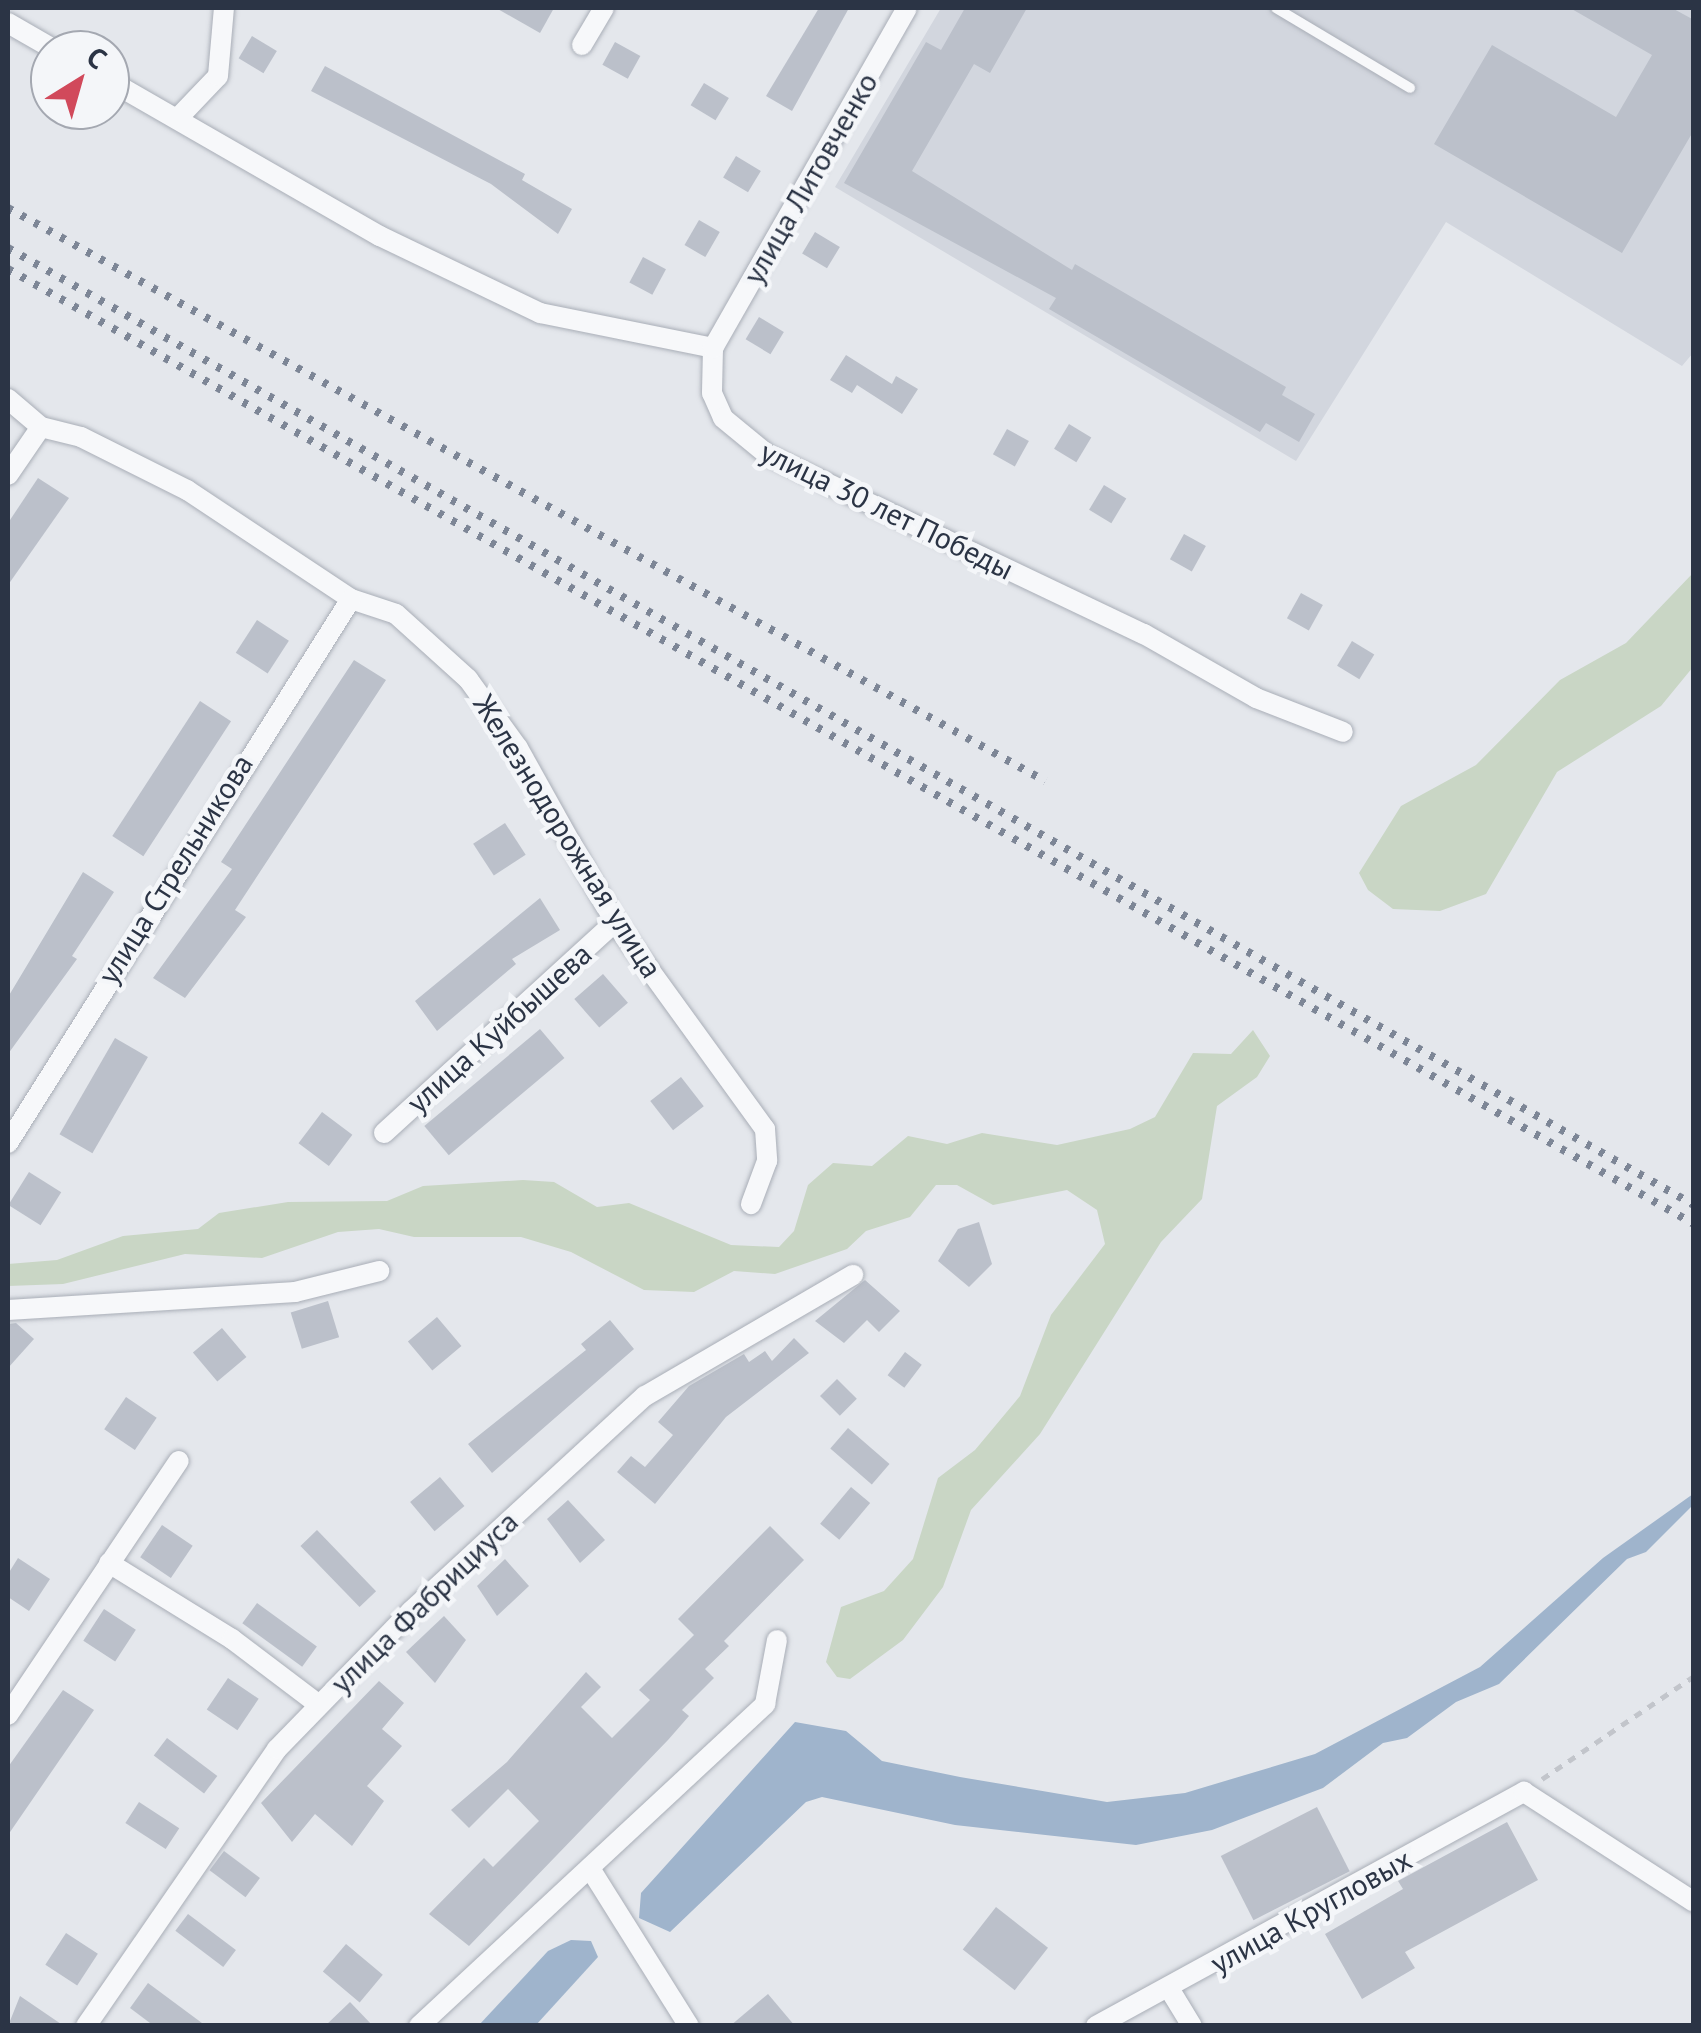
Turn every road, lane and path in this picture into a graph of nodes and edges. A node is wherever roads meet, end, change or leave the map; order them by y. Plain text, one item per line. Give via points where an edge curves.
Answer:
1 (224, 8) edge
2 (604, 8) edge
3 (906, 8) edge
4 (1276, 8) edge
5 (8, 23) edge
6 (30, 36) edge
7 (582, 46) dead end
8 (1410, 88) dead end
9 (130, 92) edge
10 (176, 118) junction
11 (713, 348) junction
12 (8, 399) edge
13 (42, 427) junction
14 (8, 475) edge
15 (352, 599) junction
16 (1343, 732) dead end
17 (615, 922) junction
18 (384, 1133) dead end
19 (8, 1143) edge
20 (751, 1204) dead end
21 (379, 1271) dead end
22 (853, 1275) dead end
23 (8, 1310) edge
24 (179, 1460) dead end
25 (109, 1564) junction
26 (777, 1640) dead end
27 (1694, 1676) edge
28 (318, 1704) junction
29 (8, 1714) edge
30 (1524, 1792) junction
31 (591, 1870) junction
32 (1694, 1902) edge
33 (1170, 1990) junction
34 (86, 2026) edge
35 (418, 2026) edge
36 (689, 2026) edge
37 (1096, 2026) edge
38 (1192, 2026) edge

1 - 10 street via 218,76
2 - 7 street
3 - 11 street, улица Литовченко
4 - 8 lane
5 - 6 street
9 - 10 street
10 - 11 street via 380,236 540,314
11 - 16 street, улица 30 лет Победы via 712,393 723,418 768,455 1144,634 1256,698
12 - 13 street, Железнодорожная улица
13 - 14 street
13 - 15 street, Железнодорожная улица via 134,460
15 - 17 street, Железнодорожная улица via 396,614 468,680 518,748
15 - 19 street, улица Стрельникова
17 - 18 street, улица Куйбышева
17 - 20 street, Железнодорожная улица via 765,1129 767,1161
21 - 23 street via 295,1292
22 - 28 street, улица Фабрициуса via 645,1396
24 - 25 street
25 - 28 street
25 - 29 street
26 - 31 street via 765,1704
27 - 30 path
28 - 34 street, улица Фабрициуса via 232,1807
30 - 32 street
30 - 33 street, улица Кругловых
31 - 35 street
31 - 36 street
33 - 37 street, улица Кругловых
33 - 38 street

